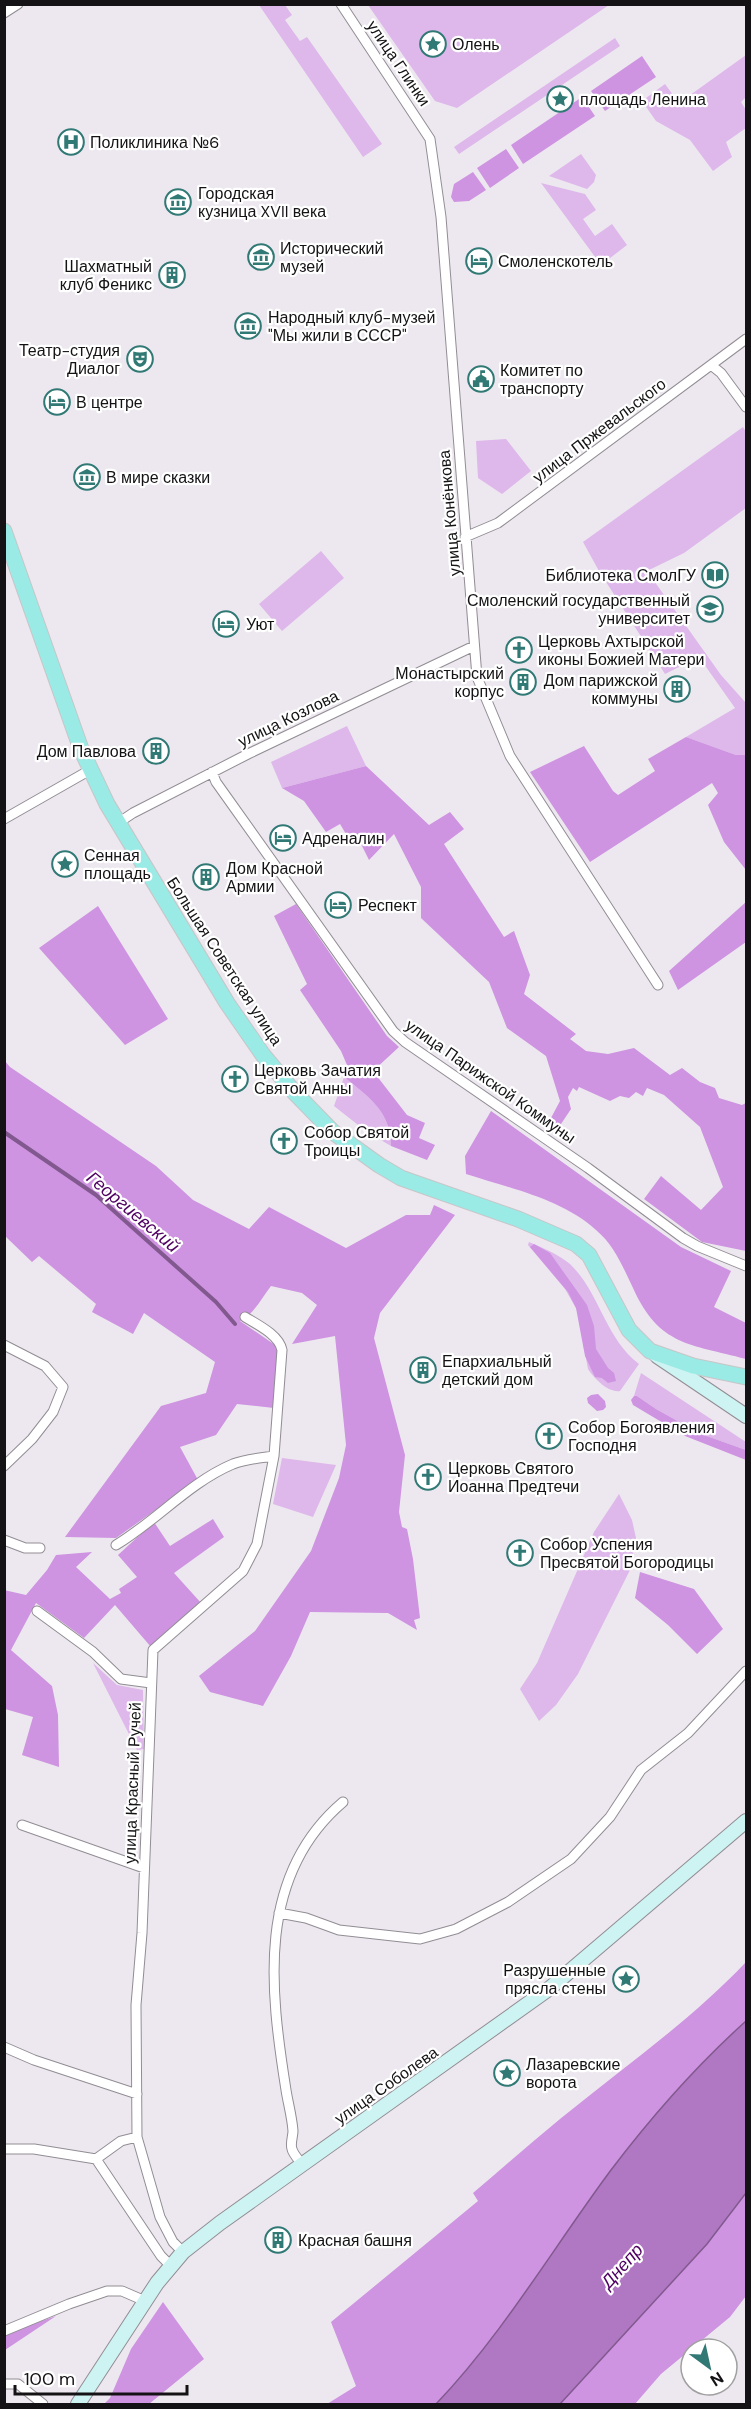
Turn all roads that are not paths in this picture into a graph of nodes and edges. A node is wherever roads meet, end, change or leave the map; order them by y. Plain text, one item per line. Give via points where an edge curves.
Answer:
1 (18, 4) edge
2 (341, 4) edge
3 (4, 14) edge
4 (430, 139) joint
5 (747, 339) edge
6 (711, 365) junction
7 (747, 406) edge
8 (4, 531) edge
9 (465, 537) junction
10 (474, 646) junction
11 (90, 770) junction
12 (212, 772) junction
13 (4, 819) edge
14 (118, 823) junction
15 (658, 985) dead end
16 (747, 1266) edge
17 (245, 1317) dead end
18 (4, 1345) edge
19 (650, 1351) junction
20 (747, 1377) edge
21 (747, 1416) edge
22 (274, 1456) junction
23 (4, 1466) edge
24 (4, 1540) edge
25 (116, 1545) dead end
26 (40, 1548) dead end
27 (37, 1611) dead end
28 (747, 1671) edge
29 (151, 1683) junction
30 (343, 1802) dead end
31 (747, 1821) edge
32 (22, 1825) dead end
33 (144, 1868) junction
34 (279, 1913) junction
35 (4, 2047) edge
36 (137, 2094) junction
37 (137, 2137) junction
38 (4, 2149) edge
39 (96, 2159) junction
40 (302, 2164) junction
41 (183, 2252) junction
42 (171, 2266) junction
43 (145, 2301) junction
44 (4, 2331) edge
45 (4, 2384) edge
46 (43, 2404) edge
47 (78, 2404) edge

1 - 3 street
2 - 4 street, улица Глинки
4 - 9 street, улица Конёнкова via 441,217
5 - 6 street, улица Пржевальского
6 - 7 street
6 - 9 street, улица Пржевальского via 498,523
8 - 11 main road, Большая Советская улица
9 - 10 street, улица Конёнкова
10 - 12 street, улица Козлова
10 - 15 street, улица Конёнкова via 477,677 510,756
11 - 13 street
11 - 14 main road, Большая Советская улица
12 - 14 street, улица Козлова
12 - 16 street, улица Парижской Коммуны via 393,1031 683,1238
14 - 19 main road, Большая Советская улица via 231,1009 263,1055 316,1117 401,1178 576,1244 589,1255 629,1330
17 - 22 street, улица Красный Ручей via 281,1345
18 - 23 street via 45,1366 63,1387 53,1412
19 - 20 main road, Большая Советская улица via 693,1366
19 - 21 main road
22 - 25 street via 236,1463 215,1474
22 - 29 street, улица Красный Ручей via 257,1544 243,1571 153,1650
24 - 26 street via 26,1548
27 - 29 street via 93,1652 121,1679
28 - 34 street via 688,1733 641,1770 610,1817 571,1859 508,1902 456,1929 420,1939 339,1930
29 - 33 street, улица Красный Ручей
30 - 34 street via 312,1833 291,1868
31 - 40 main road, улица Соболева via 550,1988
32 - 33 street
33 - 36 street, улица Красный Ручей via 136,2005
34 - 40 street via 274,1967 276,2028 293,2130 292,2149
35 - 36 street
36 - 37 street, улица Красный Ручей
37 - 39 street via 121,2141
37 - 41 street, улица Красный Ручей via 160,2217
38 - 39 street via 34,2149
39 - 42 street
40 - 41 main road, улица Соболева
41 - 42 main road, улица Соболева
42 - 43 main road, улица Соболева
43 - 44 street via 122,2291 107,2291
43 - 47 main road, улица Соболева
45 - 46 street via 18,2384

